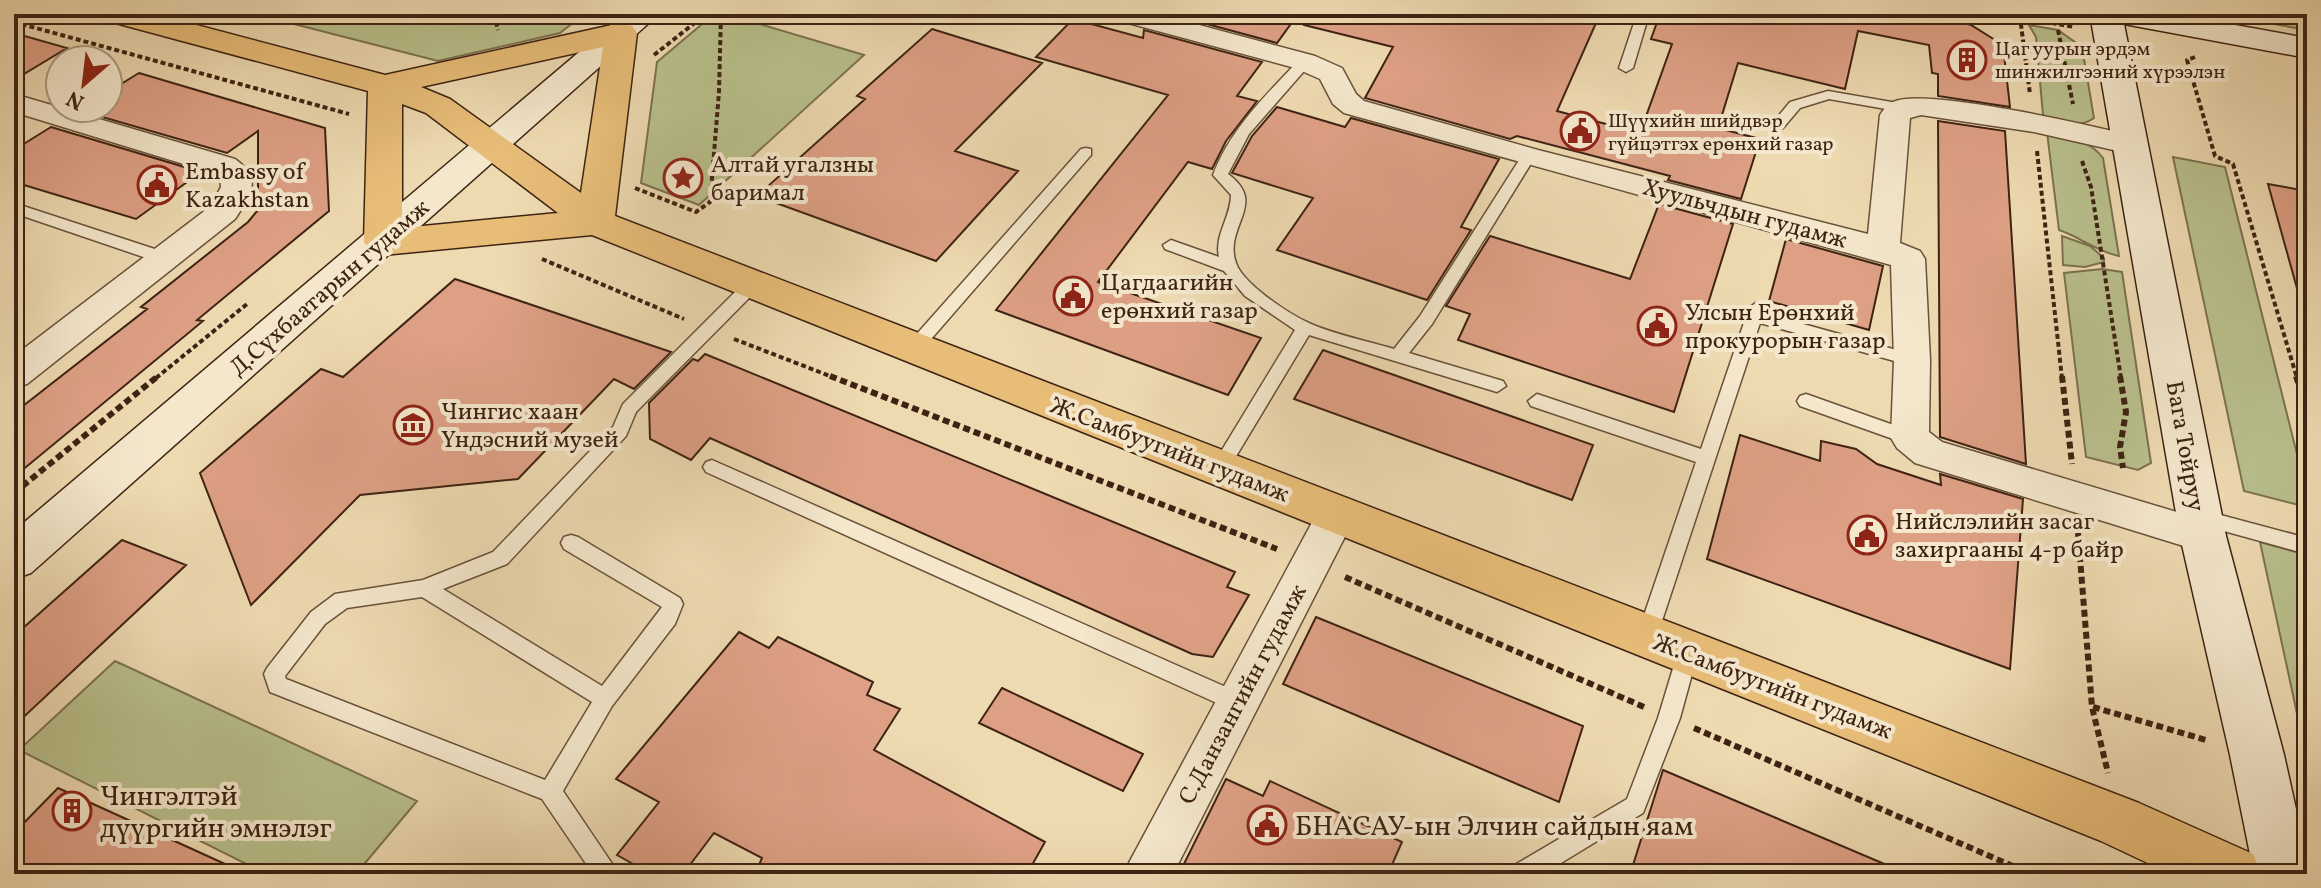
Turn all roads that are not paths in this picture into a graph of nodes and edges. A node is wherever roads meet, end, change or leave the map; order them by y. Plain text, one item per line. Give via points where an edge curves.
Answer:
1 (1127, 14) edge
2 (1643, 14) edge
3 (2106, 14) edge
4 (2122, 14) edge
5 (1174, 20) edge
6 (118, 32) edge
7 (638, 35) edge
8 (2307, 48) edge
9 (1305, 62) junction
10 (1626, 68) dead end
11 (385, 85) junction
12 (20, 105) edge
13 (1903, 108) junction
14 (1778, 125) dead end
15 (2131, 145) junction
16 (492, 146) junction
17 (1086, 152) dead end
18 (1528, 157) junction
19 (14, 208) edge
20 (595, 222) junction
21 (383, 242) junction
22 (1171, 245) dead end
23 (1883, 249) junction
24 (164, 258) junction
25 (1229, 267) junction
26 (751, 286) junction
27 (1305, 328) junction
28 (913, 349) junction
29 (1398, 355) junction
30 (1912, 360) junction
31 (14, 375) edge
32 (1497, 386) dead end
33 (1537, 401) dead end
34 (1806, 401) dead end
35 (1910, 438) junction
36 (1707, 458) junction
37 (712, 467) dead end
38 (1220, 468) junction
39 (1337, 513) junction
40 (2201, 526) junction
41 (571, 543) dead end
42 (2307, 546) edge
43 (14, 559) edge
44 (424, 588) junction
45 (1647, 636) junction
46 (1688, 652) junction
47 (605, 699) junction
48 (1237, 702) junction
49 (550, 792) junction
50 (607, 874) edge
51 (1147, 874) edge
52 (1521, 874) edge
53 (2233, 874) edge
54 (2282, 874) edge

1 - 5 street, Хуульчдын гудамж
2 - 10 lane
3 - 15 main road, Бага Тойруу
4 - 8 main road
5 - 9 street, Хуульчдын гудамж
6 - 11 main road, Ж.Самбуугийн гудамж
7 - 11 main road
7 - 16 main road, Д.Сүхбаатарын гудамж
7 - 20 main road
9 - 18 street, Хуульчдын гудамж via 1332,74 1343,98 1354,107
9 - 25 lane via 1222,168 1220,175 1237,188 1240,203 1222,246
11 - 16 main road, Ж.Самбуугийн гудамж via 438,106
11 - 21 main road
12 - 24 street via 224,166 235,174 237,187 224,212
13 - 14 lane via 1828,95 1795,105
13 - 15 street via 1921,106 2034,123
13 - 23 street via 1895,115
15 - 40 main road, Бага Тойруу
16 - 20 main road, Ж.Самбуугийн гудамж
16 - 21 main road, Д.Сүхбаатарын гудамж
17 - 28 lane
18 - 23 street, Хуульчдын гудамж
18 - 29 lane via 1426,320
19 - 24 lane
20 - 21 main road
20 - 26 main road, Ж.Самбуугийн гудамж
21 - 43 main road, Д.Сүхбаатарын гудамж
22 - 25 lane
23 - 30 street, Хуульчдын гудамж via 1908,259
24 - 31 street
25 - 27 lane via 1260,299
26 - 28 main road, Ж.Самбуугийн гудамж
26 - 44 lane via 629,409 620,431 500,558
27 - 29 lane
27 - 38 lane
28 - 38 main road, Ж.Самбуугийн гудамж
29 - 32 lane
30 - 35 street, Хуульчдын гудамж
30 - 36 lane via 1756,312
33 - 36 lane
34 - 35 lane
35 - 40 street via 1929,453 2076,499
36 - 45 lane
37 - 48 lane
38 - 39 main road, Ж.Самбуугийн гудамж
39 - 45 main road, Ж.Самбуугийн гудамж
39 - 48 street, С.Данзангийн гудамж
40 - 42 lane
40 - 54 main road, Бага Тойруу
41 - 47 lane via 673,604 668,618
44 - 47 lane
44 - 49 lane via 342,600 318,618 274,674 277,685
45 - 46 main road, Ж.Самбуугийн гудамж
46 - 52 lane via 1635,806
46 - 53 main road, Ж.Самбуугийн гудамж via 2120,822
47 - 49 lane
48 - 51 street, С.Данзангийн гудамж
49 - 50 lane

